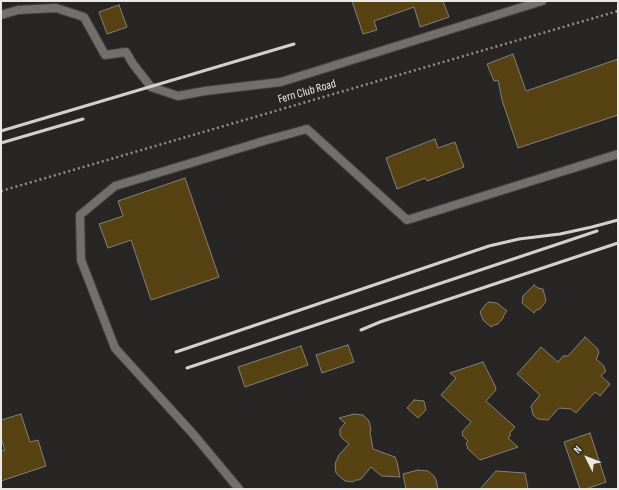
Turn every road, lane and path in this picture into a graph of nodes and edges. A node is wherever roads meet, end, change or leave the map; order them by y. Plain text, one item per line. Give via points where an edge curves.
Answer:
1 (542, 1) edge
2 (618, 11) edge
3 (1, 15) edge
4 (618, 154) edge
5 (1, 191) edge
6 (239, 489) edge

1 - 3 lane via 281,82 178,96 151,87 126,52 105,55 84,17 56,8 18,10
2 - 5 path, Fern Club Road
4 - 6 lane via 407,220 307,129 115,186 80,215 81,260 114,348 194,435

